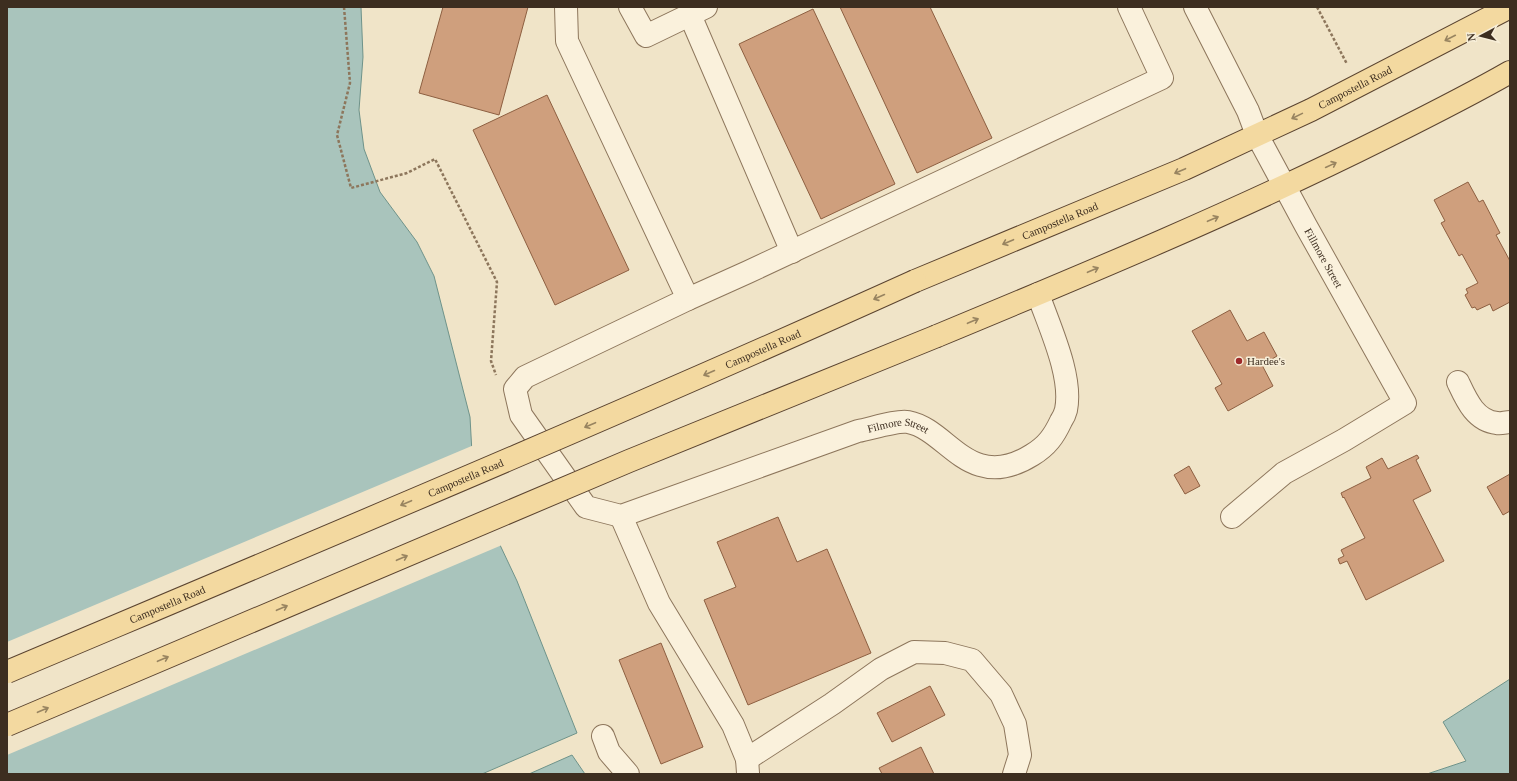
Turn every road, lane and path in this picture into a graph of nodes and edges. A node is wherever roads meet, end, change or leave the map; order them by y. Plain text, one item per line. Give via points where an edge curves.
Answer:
1 (344, 7) edge
2 (566, 7) edge
3 (630, 7) edge
4 (1129, 7) edge
5 (1195, 7) edge
6 (1317, 7) edge
7 (1510, 7) edge
8 (698, 11) edge
9 (1347, 64) dead end
10 (1510, 72) edge
11 (1258, 135) junction
12 (1285, 186) junction
13 (792, 252) junction
14 (1038, 294) junction
15 (688, 298) junction
16 (498, 381) dead end
17 (1458, 382) dead end
18 (1510, 422) edge
19 (620, 516) junction
20 (1232, 517) dead end
21 (7, 672) edge
22 (7, 725) edge
23 (603, 736) dead end
24 (748, 767) edge
25 (628, 774) edge
26 (1014, 774) edge

1 - 16 path via 350,83 337,135 351,188 407,173 435,159 497,282 491,361
2 - 15 street via 567,40
3 - 8 street via 646,36
4 - 13 street via 1162,78
5 - 11 street, Fillmore Street
6 - 9 path
7 -> 11 main road, Campostella Road
8 - 13 street
12 -> 10 main road via 1440,110
11 - 12 street, Fillmore Street
11 -> 21 main road, Campostella Road, bridge via 604,419
14 -> 12 main road
12 - 20 street, Fillmore Street via 1405,403 1284,473
13 - 15 street
14 - 19 street, Filmore Street via 1061,359 1067,389 1066,411 1054,436 1040,450 1020,463 998,468 981,466 963,458 927,429 908,422 890,424 858,431
22 -> 14 main road, bridge via 629,461
15 - 19 street via 526,377 515,389 521,415 586,507
17 - 18 street via 1470,405 1481,418 1497,423
19 - 24 street via 659,603 733,725
23 - 25 street via 609,752
24 - 26 street via 881,669 914,652 945,653 972,660 1001,694 1015,724 1019,748 1020,756

